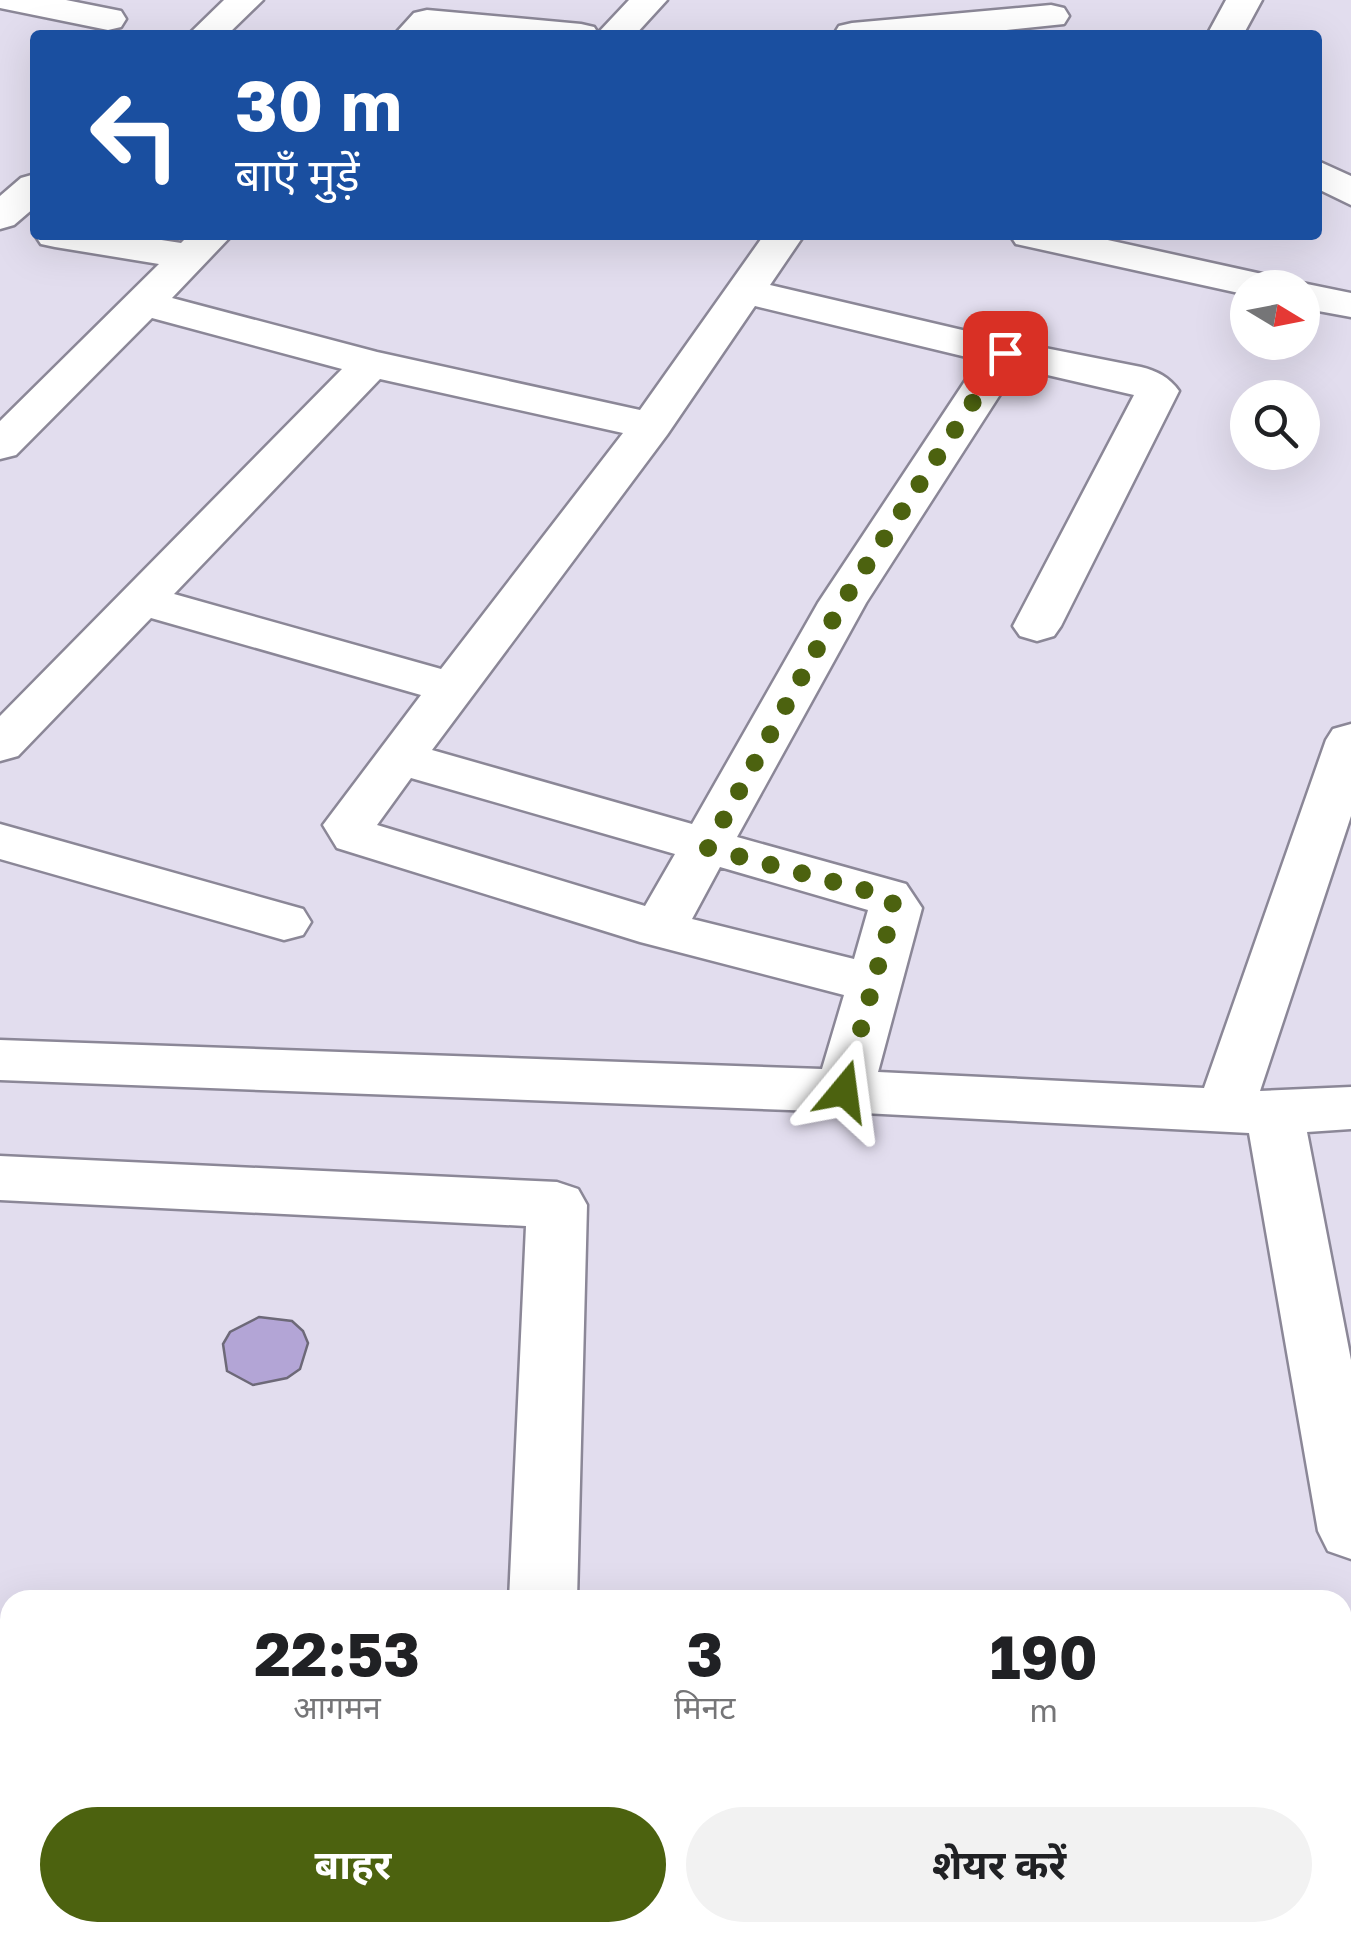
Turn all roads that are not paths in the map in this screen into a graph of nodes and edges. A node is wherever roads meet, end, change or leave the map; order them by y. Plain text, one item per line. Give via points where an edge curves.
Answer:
1 (11, 0) edge
2 (245, 0) edge
3 (649, 0) edge
4 (1244, 0) edge
5 (1038, 8) edge
6 (0, 9) edge
7 (108, 19) dead end
8 (429, 19) edge
9 (854, 23) edge
10 (212, 30) edge
11 (534, 30) edge
12 (620, 30) edge
13 (1075, 30) edge
14 (1229, 30) edge
15 (1322, 175) edge
16 (30, 191) edge
17 (1351, 193) edge
18 (0, 218) edge
19 (0, 226) edge
20 (30, 231) edge
21 (121, 240) edge
22 (781, 240) edge
23 (1053, 240) edge
24 (201, 246) edge
25 (1230, 279) edge
26 (745, 292) junction
27 (1320, 299) edge
28 (144, 303) junction
29 (1351, 305) edge
30 (1005, 353) junction
31 (370, 364) junction
32 (651, 426) junction
33 (0, 446) edge
34 (141, 600) junction
35 (1036, 626) dead end
36 (453, 688) junction
37 (1351, 740) edge
38 (0, 745) edge
39 (400, 758) junction
40 (0, 841) edge
41 (708, 848) junction
42 (284, 922) dead end
43 (660, 929) junction
44 (874, 984) junction
45 (0, 1060) edge
46 (844, 1091) junction
47 (1351, 1108) edge
48 (1250, 1112) junction
49 (0, 1178) edge
50 (1351, 1531) edge
51 (543, 1590) edge

1 - 6 street
1 - 7 street
2 - 10 street
3 - 12 street
4 - 14 street
5 - 9 street
5 - 13 street
8 - 11 street
15 - 17 street
16 - 18 street
19 - 20 street
21 - 24 street
22 - 26 street
23 - 25 street
24 - 28 street
26 - 30 street
26 - 32 street
27 - 29 street
28 - 31 street
28 - 33 street
30 - 35 street via 1141,380 1157,391
30 - 41 street via 842,603
31 - 32 street
31 - 34 street
32 - 36 street
34 - 36 street
34 - 38 street
36 - 39 street
37 - 48 street
39 - 41 street
39 - 43 street via 352,818 356,836
40 - 42 street
41 - 43 street
41 - 44 street via 892,901
43 - 44 street
44 - 46 street
45 - 46 street
46 - 48 street
47 - 48 street
48 - 50 street
49 - 51 street via 557,1205

